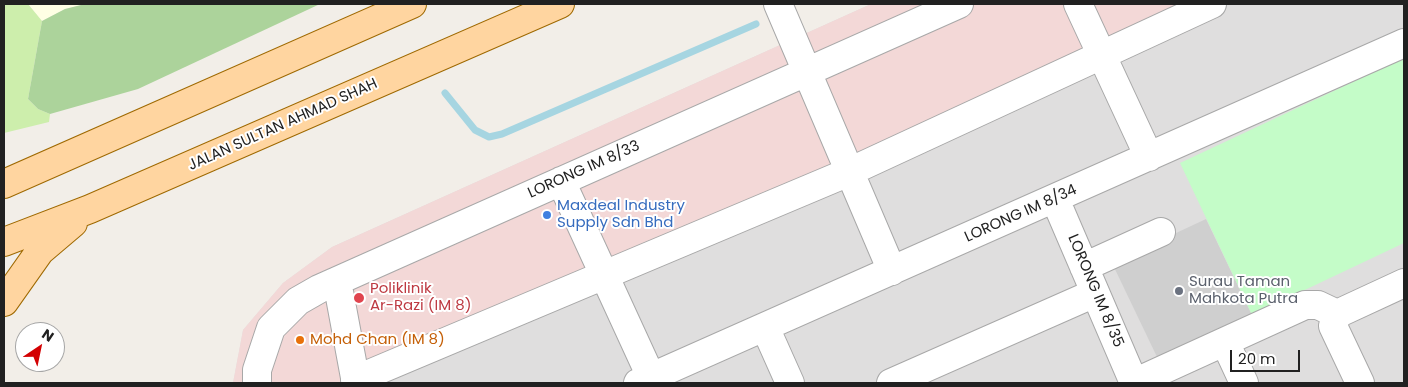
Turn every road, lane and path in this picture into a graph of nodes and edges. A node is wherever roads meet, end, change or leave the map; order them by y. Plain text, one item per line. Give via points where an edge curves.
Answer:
1 (412, 4) edge
2 (560, 4) edge
3 (778, 4) edge
4 (959, 4) edge
5 (1078, 4) edge
6 (1212, 4) edge
7 (1404, 43) edge
8 (1102, 55) junction
9 (807, 72) junction
10 (73, 153) junction
11 (1149, 157) junction
12 (4, 163) edge
13 (849, 172) junction
14 (561, 181) junction
15 (4, 184) edge
16 (1055, 198) junction
17 (90, 209) junction
18 (1161, 232) dead end
19 (4, 242) edge
20 (1084, 267) junction
21 (892, 271) junction
22 (604, 275) junction
23 (337, 280) junction
24 (1404, 283) edge
25 (1095, 293) junction
26 (4, 302) edge
27 (1338, 314) junction
28 (765, 327) junction
29 (1225, 342) junction
30 (644, 380) edge
31 (355, 381) edge
32 (257, 383) edge
33 (790, 383) edge
34 (891, 383) edge
35 (1134, 383) edge
36 (1244, 383) edge
37 (1360, 383) edge

1 - 10 main road
2 - 17 main road, JALAN SULTAN AHMAD SHAH
3 - 9 street
4 - 9 street, LORONG IM 8/33
5 - 8 street
6 - 8 street
7 - 11 street, LORONG IM 8/34
8 - 11 street
8 - 13 street
9 - 13 street
9 - 14 street, LORONG IM 8/33
10 - 12 main road via 19,164
10 - 15 main road
11 - 16 street, LORONG IM 8/34
13 - 21 street
13 - 22 street
14 - 22 street
14 - 23 street, LORONG IM 8/33
16 - 20 street, LORONG IM 8/35
16 - 21 street, LORONG IM 8/34
17 - 19 main road, JALAN SULTAN AHMAD SHAH
17 - 26 main road via 40,251
18 - 20 street
20 - 25 street, LORONG IM 8/35
21 - 28 street, LORONG IM 8/34
22 - 30 street
22 - 31 street
23 - 31 street
23 - 32 street, LORONG IM 8/33 via 298,301 271,328
24 - 27 street
25 - 34 street
25 - 35 street, LORONG IM 8/35
27 - 29 street via 1318,305 1305,305
27 - 37 street via 1333,326
28 - 30 street, LORONG IM 8/34
28 - 33 street
29 - 35 street
29 - 36 street

